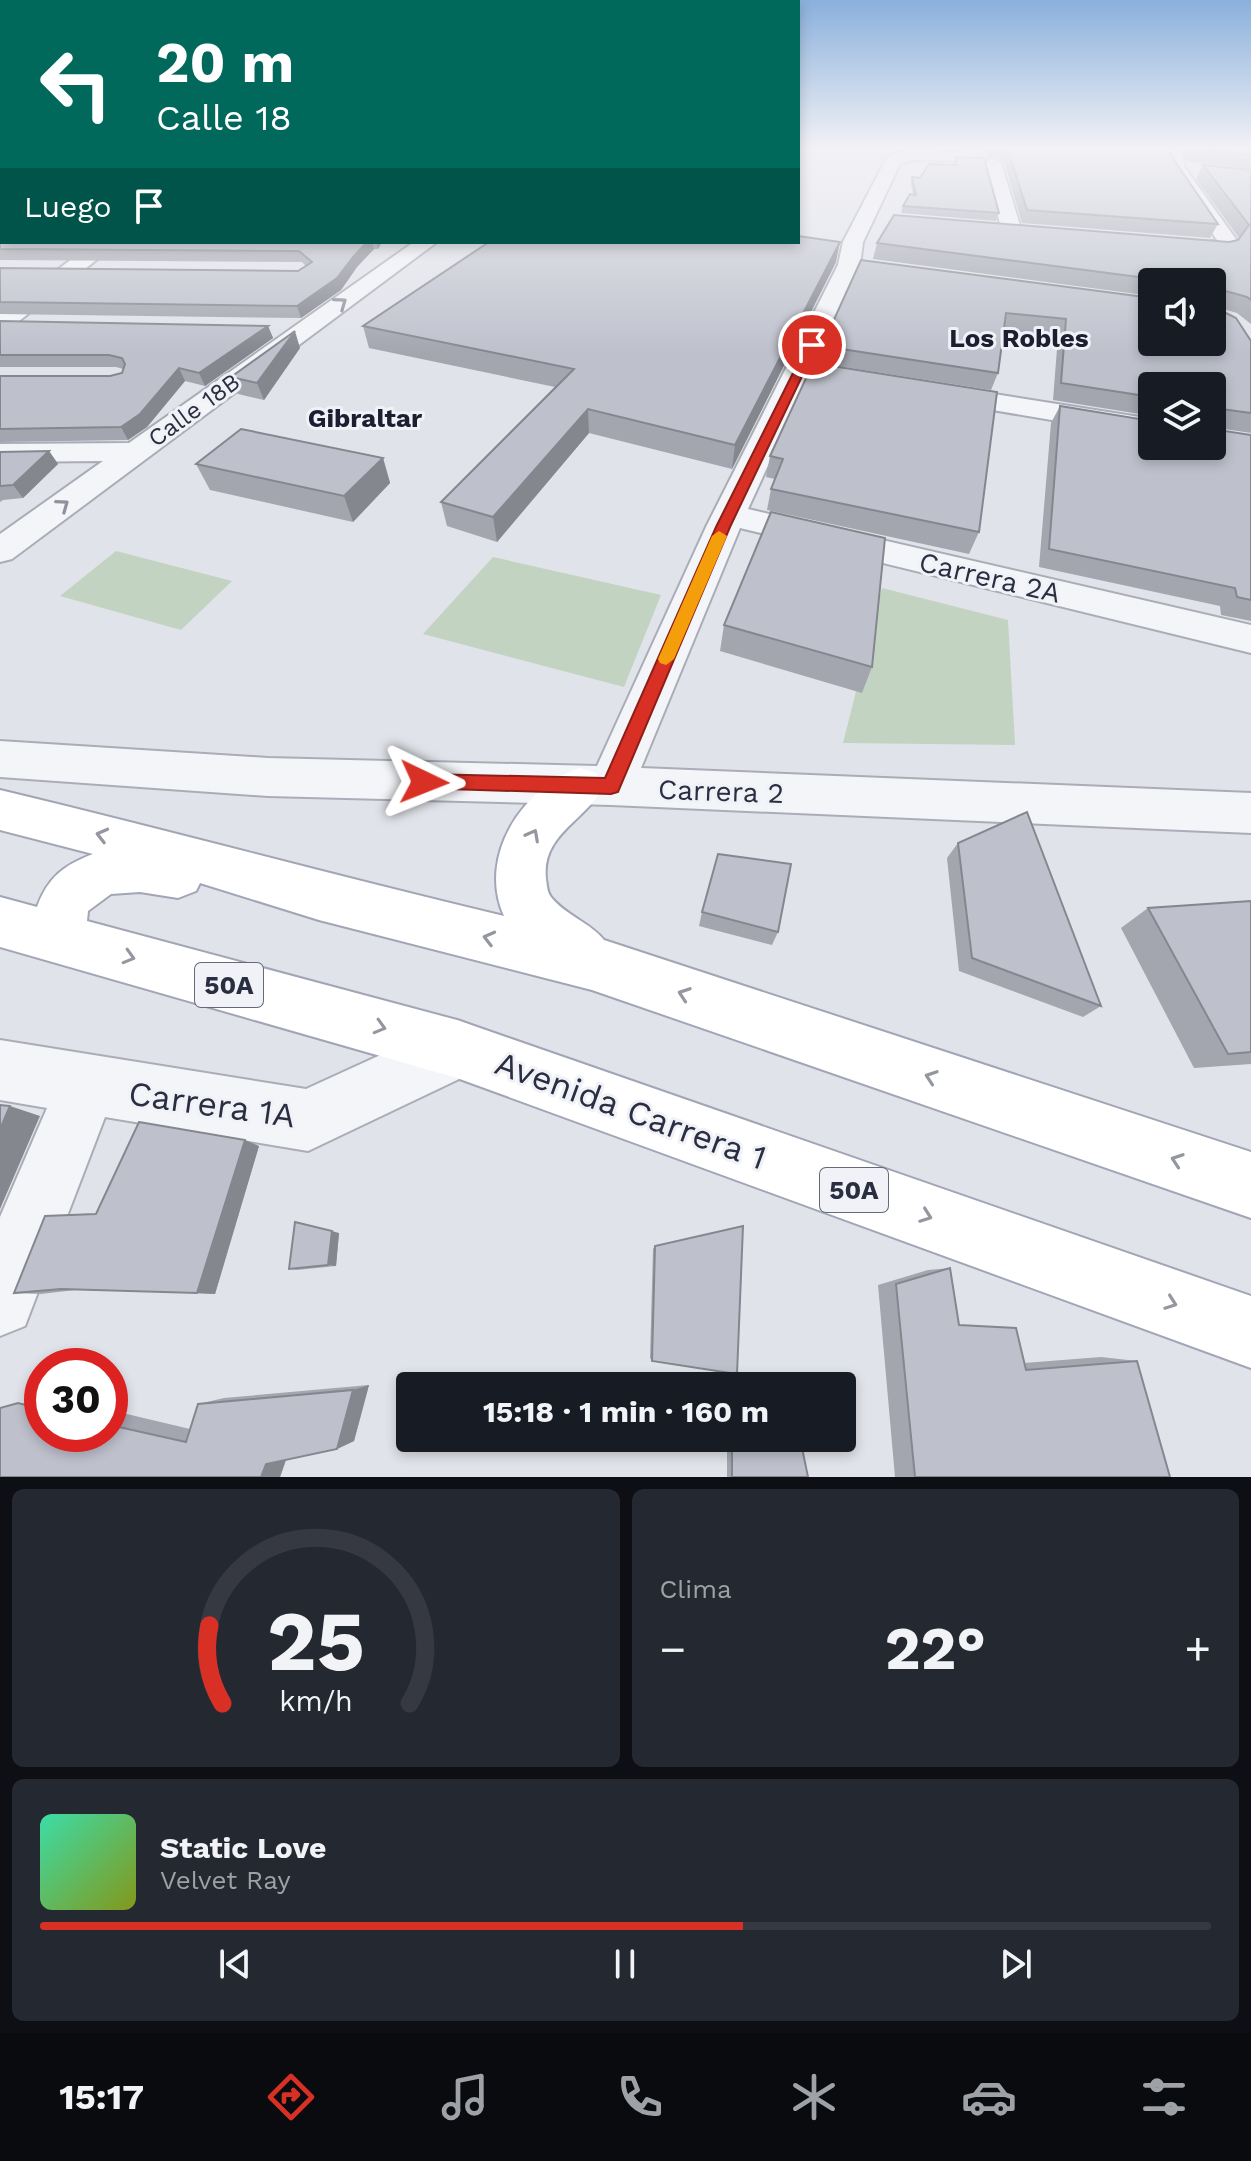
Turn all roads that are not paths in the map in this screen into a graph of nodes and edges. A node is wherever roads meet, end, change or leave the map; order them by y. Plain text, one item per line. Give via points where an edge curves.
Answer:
1 (875, 217) edge
2 (1014, 217) edge
3 (1211, 217) edge
4 (983, 229) edge
5 (106, 244) edge
6 (424, 244) edge
7 (1148, 244) edge
8 (27, 270) edge
9 (66, 271) junction
10 (98, 271) edge
11 (0, 324) edge
12 (45, 324) edge
13 (265, 327) edge
14 (307, 328) junction
15 (907, 388) edge
16 (1138, 426) edge
17 (136, 452) junction
18 (0, 453) edge
19 (729, 515) junction
20 (0, 551) edge
21 (1251, 639) edge
22 (0, 759) edge
23 (596, 786) junction
24 (0, 810) edge
25 (1251, 813) edge
26 (319, 896) junction
27 (0, 922) edge
28 (67, 940) junction
29 (592, 963) junction
30 (457, 1049) junction
31 (0, 1070) edge
32 (87, 1085) junction
33 (1251, 1185) edge
34 (0, 1301) edge
35 (1251, 1332) edge

1 - 19 street via 853,242 857,266 815,374
2 - 4 street via 1020,232
3 - 7 street via 1228,242 1221,248
5 - 9 street
14 -> 6 street, Calle 18B
8 - 9 street
9 - 10 street
9 - 11 street
11 - 12 street
13 - 14 street
14 - 17 street, Calle 18B
15 - 16 street
17 - 18 street
20 -> 17 street, Calle 18B
19 - 21 street, Carrera 2A
19 - 23 street
22 - 23 street, Carrera 2 via 268,777
23 - 25 street, Carrera 2
29 -> 23 main road via 526,908 520,879 533,830 550,810
26 -> 24 main road
26 - 28 main road via 135,869 97,874 64,903 60,919
29 -> 26 main road
27 - 28 main road, Avenida Carrera 1 / 50A
28 -> 30 main road, Avenida Carrera 1 / 50A
33 -> 29 main road
30 - 32 street, Carrera 1A via 308,1120
30 -> 35 main road, Avenida Carrera 1 / 50A
31 - 32 street, Carrera 1A
32 - 34 street

